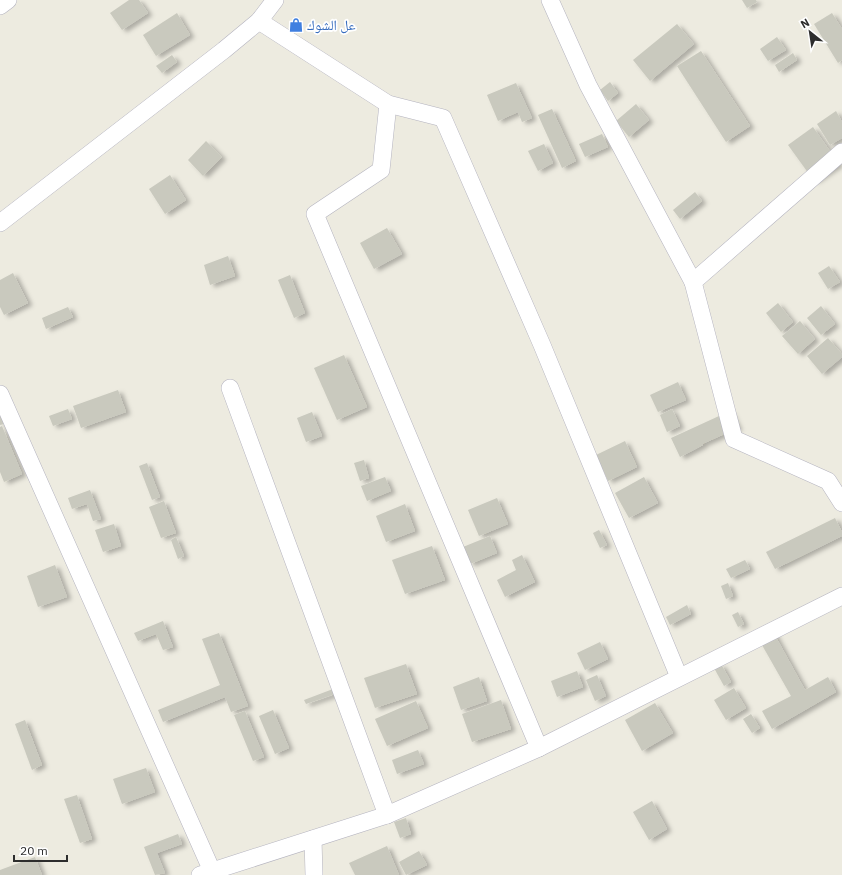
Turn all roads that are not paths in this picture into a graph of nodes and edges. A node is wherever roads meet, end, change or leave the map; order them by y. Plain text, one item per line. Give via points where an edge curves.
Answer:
1 (8, 0) edge
2 (275, 0) edge
3 (550, 0) edge
4 (0, 6) edge
5 (259, 21) junction
6 (388, 104) junction
7 (842, 152) edge
8 (0, 223) edge
9 (693, 282) junction
10 (230, 388) dead end
11 (0, 394) edge
12 (842, 503) edge
13 (842, 596) edge
14 (679, 677) junction
15 (539, 748) junction
16 (387, 815) junction
17 (313, 839) junction
18 (206, 873) edge
19 (314, 875) edge

1 - 4 street
2 - 5 street
3 - 9 street via 588,85
5 - 6 street
5 - 8 street
6 - 14 street via 443,118 542,345
6 - 15 street via 381,170 315,214
7 - 9 street
9 - 12 street via 734,439 828,481
10 - 16 street
11 - 18 street
13 - 14 street
14 - 15 street
15 - 16 street
16 - 17 street
17 - 18 street
17 - 19 street

